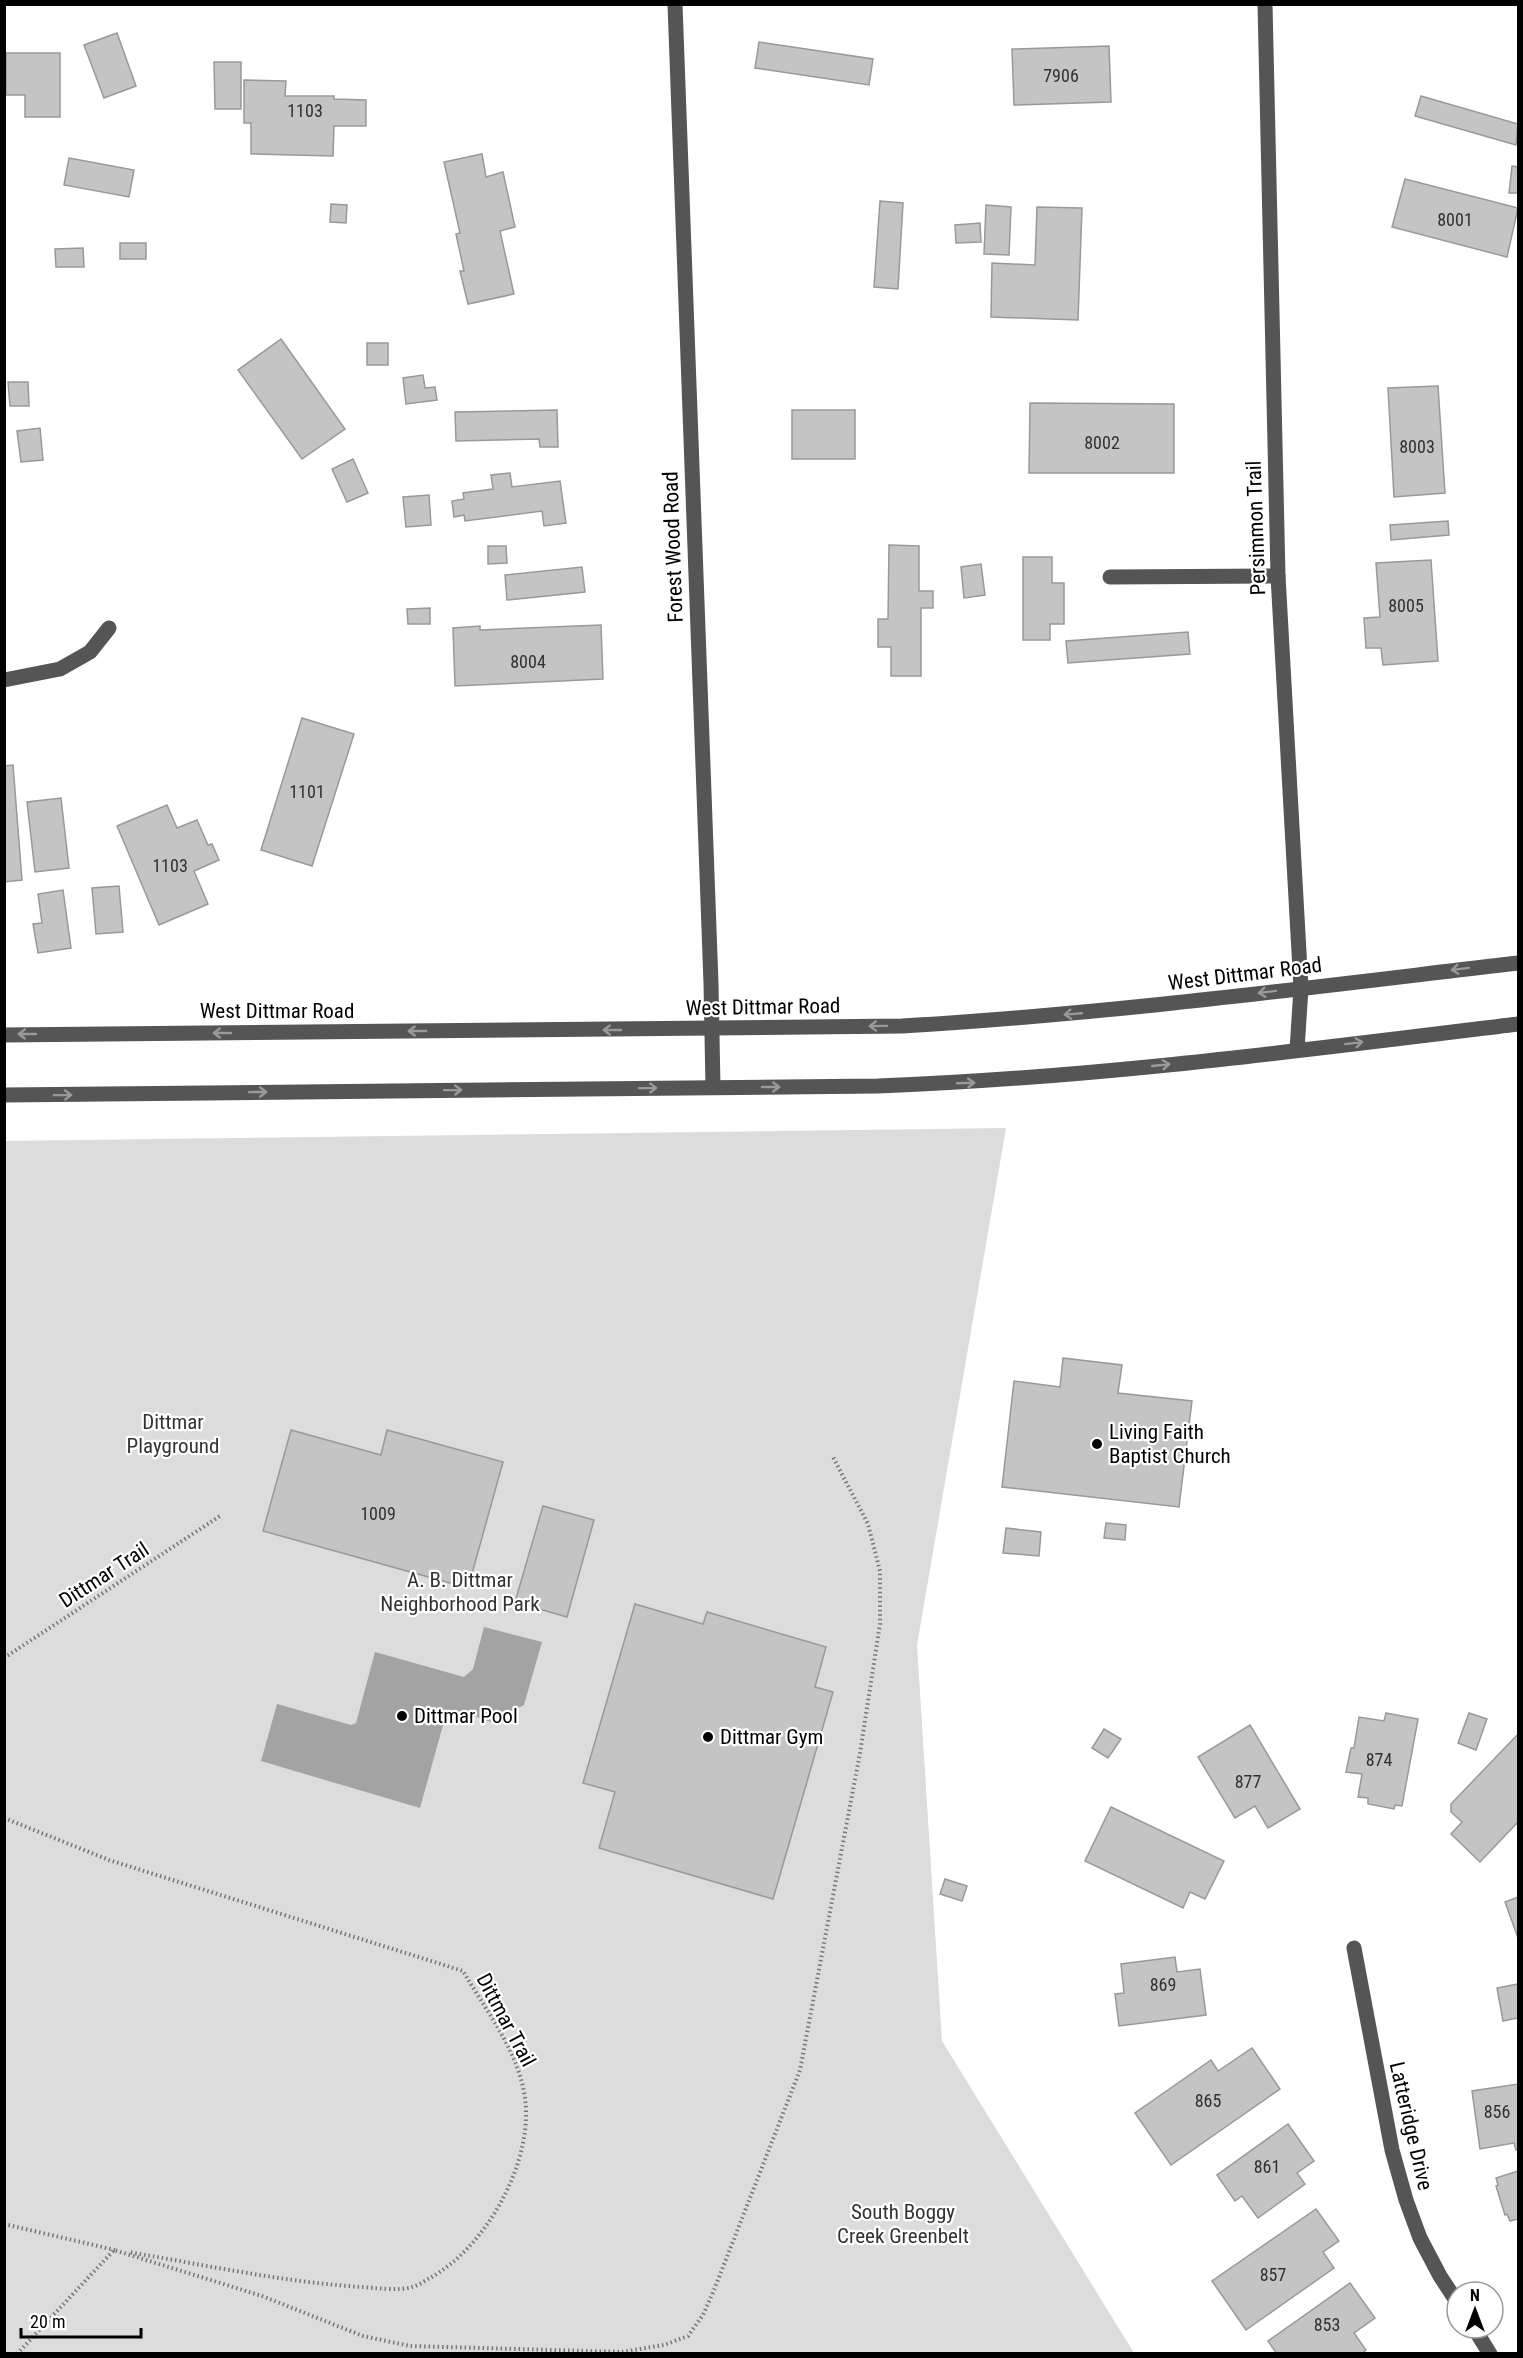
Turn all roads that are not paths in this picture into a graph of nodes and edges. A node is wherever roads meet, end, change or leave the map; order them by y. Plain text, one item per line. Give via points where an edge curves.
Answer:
1 (675, 4) edge
2 (1265, 4) edge
3 (1278, 576) junction
4 (1110, 577) dead end
5 (109, 628) dead end
6 (4, 680) edge
7 (1518, 963) edge
8 (1301, 988) junction
9 (1518, 1024) edge
10 (712, 1028) junction
11 (4, 1035) edge
12 (1297, 1050) junction
13 (713, 1087) junction
14 (4, 1095) edge
15 (1354, 1948) dead end
16 (1445, 2284) edge
17 (1481, 2340) edge
18 (1490, 2354) edge

1 - 10 street, Forest Wood Road
2 - 3 street, Persimmon Trail
3 - 4 street
3 - 8 street, Persimmon Trail
5 - 6 street via 90,652 60,669
7 -> 8 street, West Dittmar Road
8 -> 10 street, West Dittmar Road via 1014,1020 902,1026
8 - 12 street, Persimmon Trail
12 -> 9 street
10 -> 11 street, West Dittmar Road
10 - 13 street, Forest Wood Road
13 -> 12 street via 978,1082
14 -> 13 street
15 - 16 street, Latteridge Drive via 1392,2150 1420,2238
17 - 18 street

